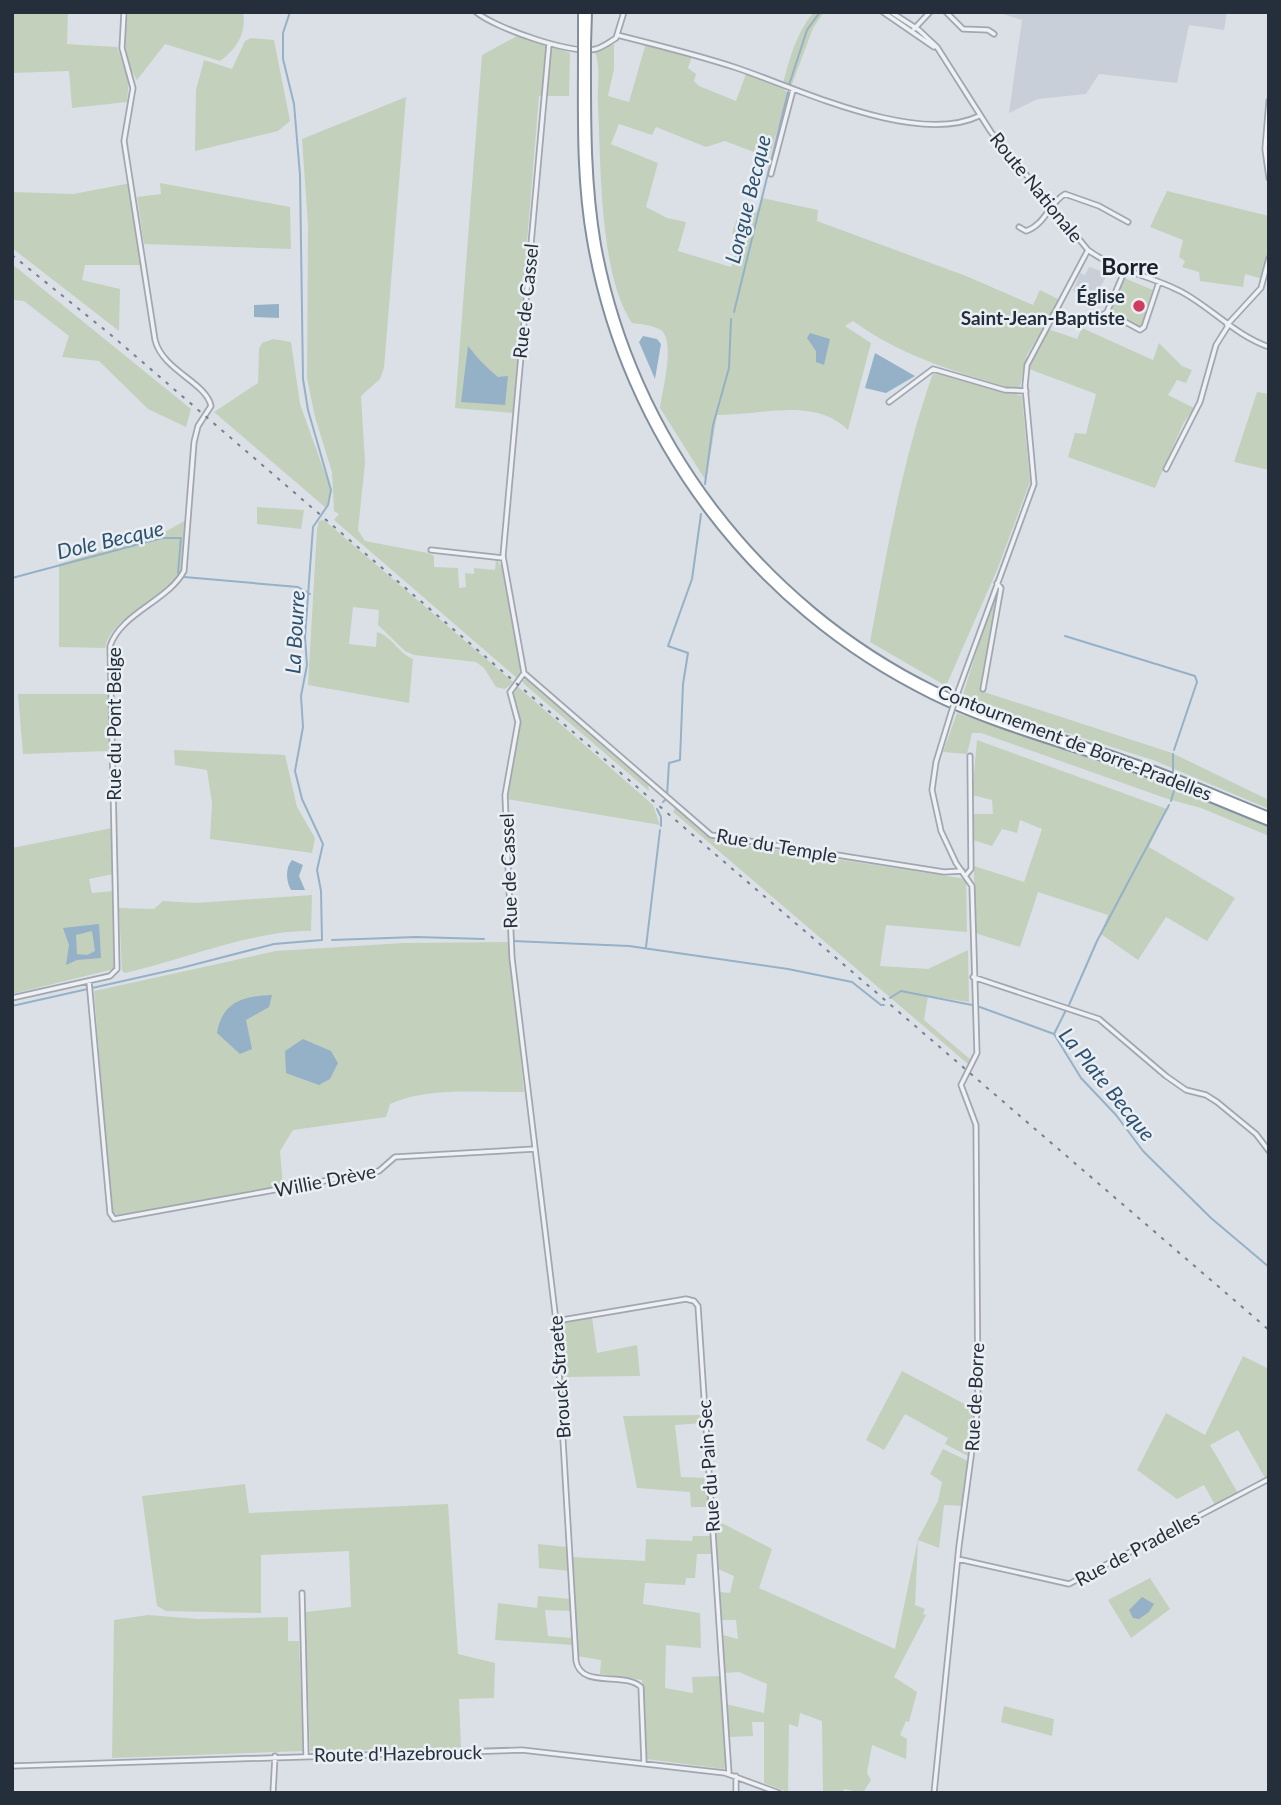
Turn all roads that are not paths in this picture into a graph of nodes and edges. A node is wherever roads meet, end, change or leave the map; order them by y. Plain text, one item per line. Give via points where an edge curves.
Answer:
1 (124, 12) edge
2 (476, 12) edge
3 (582, 12) edge
4 (587, 12) edge
5 (624, 12) edge
6 (883, 12) edge
7 (891, 12) edge
8 (930, 12) edge
9 (946, 12) edge
10 (914, 29) junction
11 (995, 34) dead end
12 (617, 35) junction
13 (549, 44) junction
14 (584, 48) junction
15 (793, 90) junction
16 (1269, 101) edge
17 (979, 116) junction
18 (771, 174) dead end
19 (1269, 178) edge
20 (1054, 204) junction
21 (1128, 222) dead end
22 (1019, 227) dead end
23 (1088, 250) junction
24 (1269, 258) edge
25 (1125, 270) junction
26 (1159, 282) junction
27 (1107, 312) junction
28 (1053, 315) junction
29 (1228, 325) junction
30 (1269, 347) edge
31 (1026, 391) junction
32 (888, 402) dead end
33 (1166, 469) dead end
34 (431, 550) dead end
35 (503, 558) junction
36 (997, 583) junction
37 (524, 673) junction
38 (983, 690) dead end
39 (970, 756) dead end
40 (1269, 816) edge
41 (1269, 822) edge
42 (962, 871) junction
43 (966, 875) junction
44 (511, 941) joint
45 (973, 977) junction
46 (89, 982) junction
47 (12, 999) edge
48 (535, 1149) junction
49 (1269, 1151) edge
50 (556, 1321) junction
51 (1269, 1479) edge
52 (958, 1559) junction
53 (302, 1593) dead end
54 (306, 1755) junction
55 (275, 1756) junction
56 (644, 1763) junction
57 (12, 1766) edge
58 (729, 1774) junction
59 (736, 1776) junction
60 (272, 1793) edge
61 (736, 1793) edge
62 (779, 1793) edge
63 (934, 1793) edge

1 - 46 street, Rue du Pont Belge via 122,48 133,88 124,138 155,340 163,358 206,396 211,406 193,445 183,573 117,632 110,646 118,965 112,975
2 - 13 street via 491,24
3 - 14 highway
4 - 14 highway
5 - 12 street
6 - 10 street, Route Nationale
7 - 10 street, Route Nationale
8 - 10 street
9 - 11 street via 963,29
10 - 17 street, Route Nationale via 944,56
12 - 13 street via 594,49
12 - 15 street via 734,67
13 - 35 street, Rue de Cassel
14 - 40 highway, Contournement de Borre-Pradelles via 590,192 598,250 617,322 637,377 667,437 697,486 743,544 823,620 922,684 988,713 1142,765
14 - 41 highway via 586,203 612,325 632,380 662,440 693,490 738,547 813,619 911,684 977,715 1138,769
15 - 17 street via 926,126
15 - 18 street
16 - 19 street via 1265,145
17 - 20 street, Route Nationale
20 - 21 street via 1066,194
20 - 22 street via 1039,226 1026,231
20 - 23 street, Route Nationale
23 - 25 street, Route Nationale
23 - 28 street
24 - 29 street via 1261,288
25 - 26 street, Route Nationale
25 - 27 street
26 - 27 street via 1142,330
26 - 29 street, Route Nationale via 1197,301
27 - 28 street via 1094,321
28 - 31 street via 1030,359
29 - 30 street, Route Nationale
29 - 33 street via 1217,343 1199,404
31 - 32 street via 1005,390 933,369
31 - 36 street via 1035,481
34 - 35 street
35 - 37 street, Rue de Cassel
36 - 38 street via 1001,588 998,612
36 - 42 street, bridge via 934,766 932,797 939,828
37 - 42 street, Rue du Temple via 711,835
37 - 44 street, Rue de Cassel via 510,692 518,722 505,795
39 - 43 street, Rue de Borre via 971,870
42 - 43 street
43 - 45 street, Rue de Borre via 972,886
44 - 48 street, Brouck Straete
45 - 49 street via 1099,1019 1166,1076 1219,1104
45 - 52 street, Rue de Borre via 976,1058 961,1085 976,1125 978,1401
46 - 47 street, Rue du Pont Belge
46 - 48 street, Willie Drève via 112,1218 379,1171 395,1157
48 - 50 street, Brouck Straete
50 - 56 street, Brouck Straete via 576,1666 587,1676 630,1680 641,1687
50 - 58 street, Rue du Pain Sec via 686,1299 698,1306
51 - 52 street, Rue de Pradelles via 1069,1584
52 - 63 street, Rue de Borre
53 - 54 street
54 - 55 street, Route d'Hazebrouck
54 - 56 street, Route d'Hazebrouck via 518,1750
55 - 57 street, Route d'Hazebrouck
55 - 60 street
56 - 58 street, Route d'Hazebrouck
58 - 59 street, Route d'Hazebrouck
59 - 61 street
59 - 62 street, Route d'Hazebrouck

